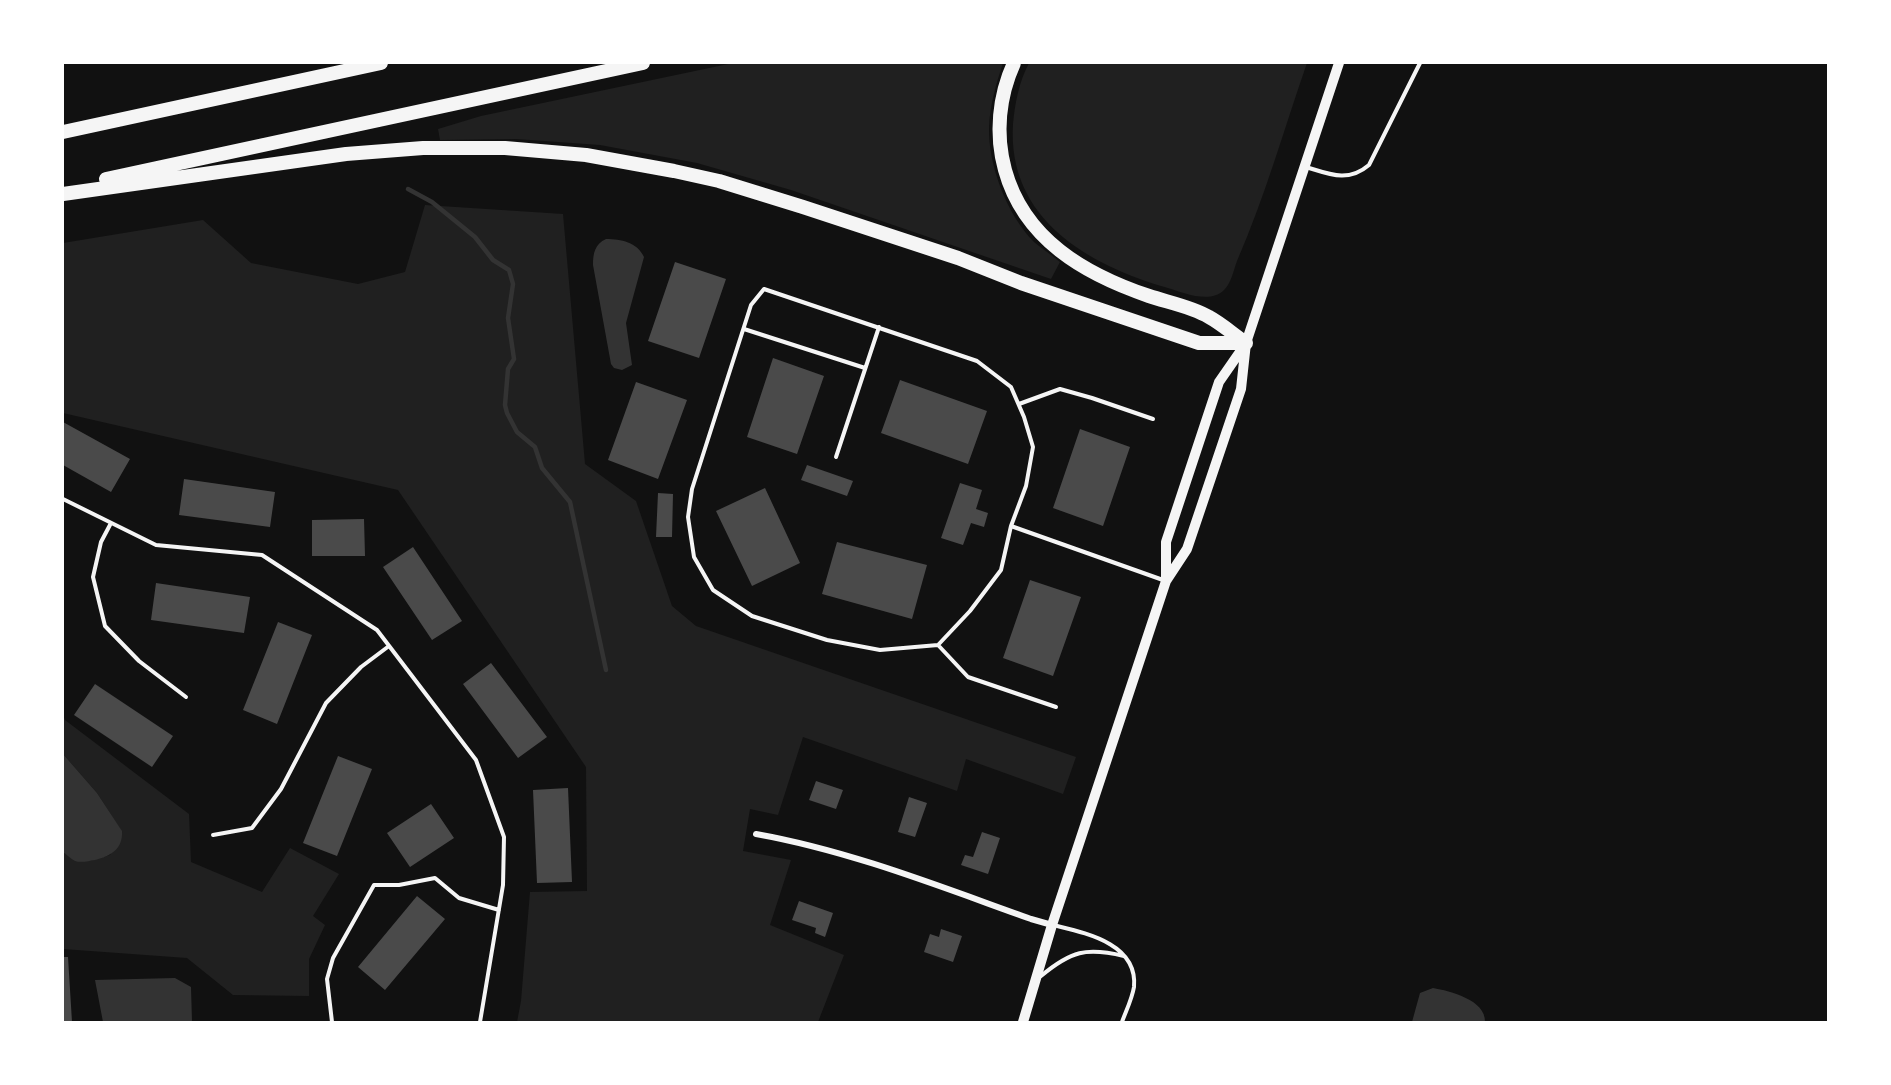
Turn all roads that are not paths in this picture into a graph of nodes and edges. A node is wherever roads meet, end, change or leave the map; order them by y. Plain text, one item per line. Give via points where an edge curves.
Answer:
1 (381, 63) edge
2 (643, 63) edge
3 (1014, 63) edge
4 (1339, 63) edge
5 (1420, 63) edge
6 (63, 132) edge
7 (1305, 166) junction
8 (63, 189) edge
9 (63, 194) edge
10 (879, 327) junction
11 (744, 329) junction
12 (1246, 343) junction
13 (865, 368) junction
14 (1018, 404) junction
15 (1153, 419) dead end
16 (836, 457) dead end
17 (63, 499) edge
18 (111, 523) junction
19 (1011, 526) junction
20 (1166, 581) junction
21 (938, 645) junction
22 (389, 646) junction
23 (186, 697) dead end
24 (1056, 707) dead end
25 (756, 834) dead end
26 (213, 836) dead end
27 (499, 910) junction
28 (1053, 925) junction
29 (1125, 956) junction
30 (1035, 981) junction
31 (332, 1022) edge
32 (480, 1022) edge
33 (1023, 1022) edge
34 (1122, 1022) edge

1 - 6 highway
2 - 8 highway
3 - 12 highway via 1000,108 1000,144 1008,181 1036,229 1077,264 1130,290 1208,316
4 - 7 main road
5 - 7 lane via 1369,165 1347,177
7 - 12 main road
9 - 12 highway via 386,150 462,147 586,155 674,171 762,194 947,254 1021,284 1198,343
10 - 11 lane via 764,289 752,305
10 - 13 lane
10 - 14 lane via 977,361 1011,387
11 - 13 lane
11 - 21 lane via 692,489 688,518 694,557 713,590 752,616 826,640 880,650
12 - 20 main road via 1240,389 1187,549
12 - 20 main road via 1219,382 1166,542
13 - 16 lane
14 - 15 lane via 1060,389
14 - 19 lane via 1033,447 1026,486
17 - 18 lane
18 - 22 lane via 156,545 262,555 377,630
18 - 23 lane via 101,542 93,577 105,626 139,661
19 - 20 lane
19 - 21 lane via 1001,570
20 - 28 main road
21 - 24 lane via 968,677
22 - 26 lane via 326,702 281,789 252,828
22 - 27 lane via 476,760 504,837
25 - 28 street via 860,859
27 - 31 lane via 459,898 435,878 374,885 333,958 327,979
27 - 32 lane
28 - 29 lane via 1109,943
28 - 30 main road
29 - 30 lane via 1080,952 1060,960
29 - 34 lane via 1134,987
30 - 33 main road

